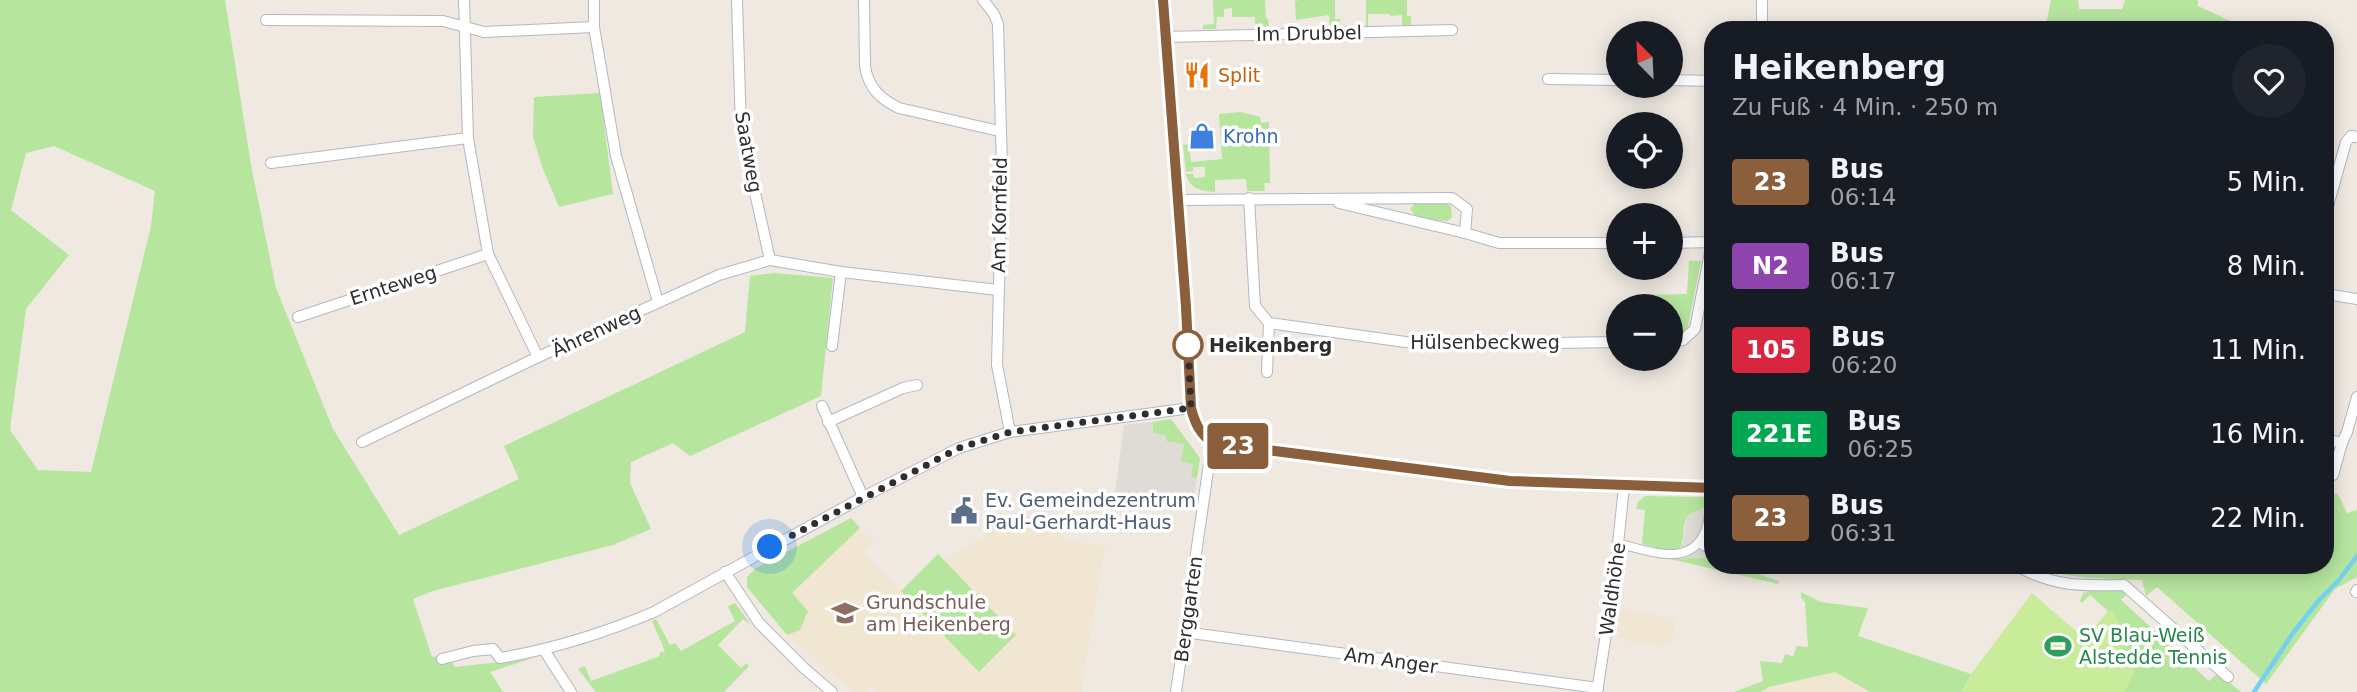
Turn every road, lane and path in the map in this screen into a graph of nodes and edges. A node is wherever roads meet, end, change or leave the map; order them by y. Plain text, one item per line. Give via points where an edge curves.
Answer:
1 (464, 0) edge
2 (594, 0) edge
3 (737, 0) edge
4 (864, 0) edge
5 (983, 0) edge
6 (1163, 0) edge
7 (1762, 0) edge
8 (267, 20) dead end
9 (1762, 21) edge
10 (464, 26) junction
11 (594, 27) junction
12 (1452, 30) dead end
13 (1166, 37) junction
14 (1548, 79) dead end
15 (1606, 80) edge
16 (1684, 80) edge
17 (1704, 81) edge
18 (999, 131) junction
19 (2357, 137) edge
20 (468, 138) junction
21 (271, 163) dead end
22 (2334, 185) edge
23 (1249, 198) junction
24 (1322, 199) junction
25 (1178, 200) junction
26 (1465, 233) junction
27 (1704, 242) edge
28 (1606, 243) edge
29 (1683, 243) edge
30 (488, 254) junction
31 (770, 260) junction
32 (841, 272) junction
33 (1704, 286) edge
34 (998, 290) junction
35 (2334, 295) edge
36 (2357, 299) edge
37 (659, 302) junction
38 (298, 317) dead end
39 (1269, 323) junction
40 (1683, 340) edge
41 (1606, 342) edge
42 (832, 346) dead end
43 (538, 357) junction
44 (1267, 372) dead end
45 (917, 385) dead end
46 (2357, 397) edge
47 (822, 406) dead end
48 (1191, 408) junction
49 (828, 422) junction
50 (1010, 432) junction
51 (2334, 441) edge
52 (362, 442) dead end
53 (1212, 443) junction
54 (2342, 443) junction
55 (2334, 471) edge
56 (1624, 487) junction
57 (1704, 488) edge
58 (863, 497) junction
59 (1704, 532) edge
60 (1619, 544) junction
61 (1699, 544) junction
62 (1704, 547) edge
63 (725, 572) junction
64 (2033, 574) edge
65 (1184, 632) junction
66 (544, 650) junction
67 (442, 659) dead end
68 (2228, 677) dead end
69 (1598, 690) edge
70 (571, 692) edge
71 (832, 692) edge
72 (1176, 692) edge

1 - 10 street
2 - 11 street
3 - 31 street, Saatweg via 741,130
4 - 18 street via 866,74 876,94 899,108
5 - 18 street, Am Kornfeld via 998,24
6 - 13 street
7 - 9 street
8 - 10 street via 443,21
10 - 11 street via 484,32
10 - 20 street
11 - 37 street via 616,156
12 - 13 street, Im Drubbel
13 - 25 street
14 - 15 street
16 - 17 street
18 - 34 street, Am Kornfeld
19 - 22 street via 2346,142
20 - 21 street
20 - 30 street
23 - 24 street
23 - 25 street
23 - 39 street via 1255,306
24 - 26 street
24 - 26 street via 1452,198 1466,209
25 - 48 street
26 - 28 street via 1499,243
27 - 29 street
30 - 38 street, Ernteweg
30 - 43 street
31 - 32 street, Ährenweg
31 - 37 street, Ährenweg via 719,275
32 - 34 street, Ährenweg
32 - 42 street
33 - 40 street via 1695,329
34 - 50 street, Am Kornfeld via 997,365
35 - 36 street
37 - 43 street, Ährenweg
39 - 41 street, Hülsenbeckweg via 1427,345
39 - 44 street
43 - 52 street, Ährenweg
45 - 49 street
46 - 54 street
47 - 49 street
48 - 50 street
48 - 53 street via 1202,435
49 - 58 street
50 - 58 street via 959,448
51 - 54 street
53 - 56 street via 1510,481
53 - 65 street, Berggarten
54 - 55 street
56 - 57 street
56 - 60 street, Waldhöhe
58 - 63 street
59 - 61 street
60 - 61 street via 1676,555
60 - 69 street, Waldhöhe
61 - 62 street
63 - 66 street via 634,620
63 - 71 street via 759,623
64 - 68 street via 2076,586 2124,585
65 - 69 street, Am Anger
65 - 72 street, Berggarten
66 - 67 street via 500,658 493,649
66 - 70 street

